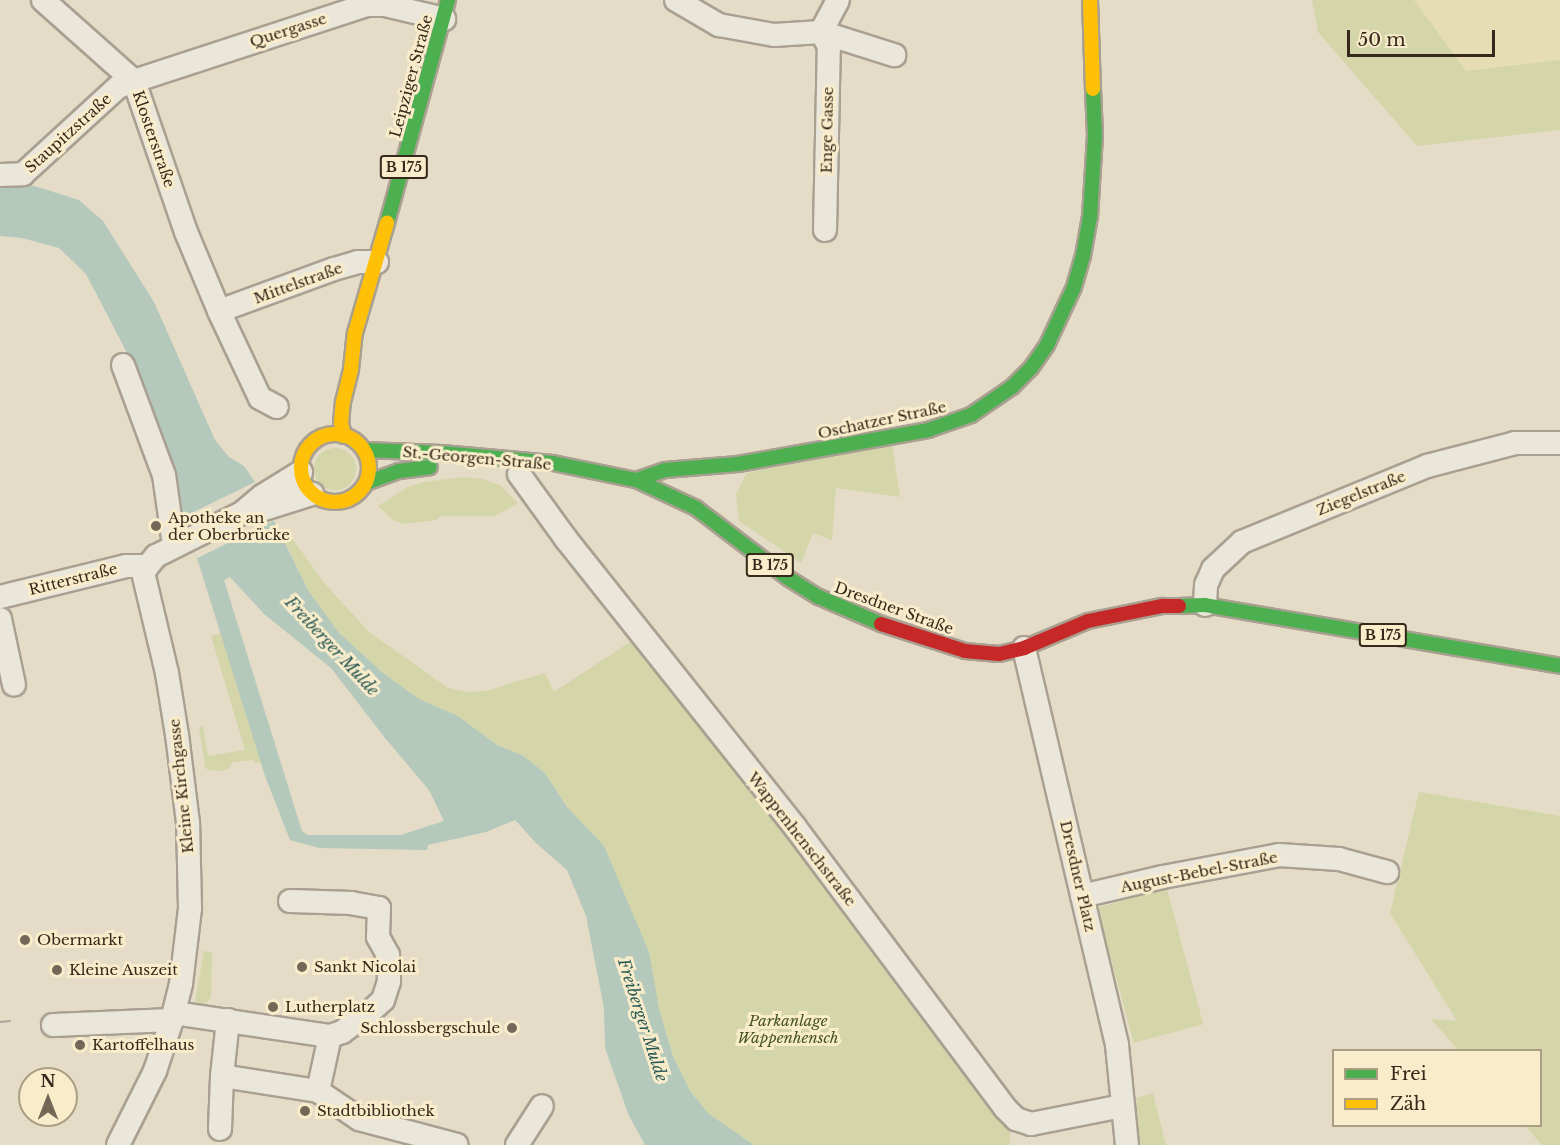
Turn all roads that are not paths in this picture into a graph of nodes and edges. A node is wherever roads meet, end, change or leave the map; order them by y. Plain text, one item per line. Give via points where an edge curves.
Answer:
1 (43, 0) edge
2 (676, 0) edge
3 (838, 0) edge
4 (1090, 0) edge
5 (446, 9) edge
6 (821, 32) junction
7 (894, 55) dead end
8 (134, 81) junction
9 (0, 176) edge
10 (825, 230) dead end
11 (377, 262) junction
12 (219, 311) junction
13 (355, 333) junction
14 (123, 365) dead end
15 (335, 369) dead end
16 (277, 408) dead end
17 (344, 436) junction
18 (1560, 443) edge
19 (364, 450) junction
20 (738, 464) junction
21 (589, 471) junction
22 (301, 472) junction
23 (519, 474) junction
24 (636, 480) junction
25 (366, 483) junction
26 (312, 494) junction
27 (265, 503) junction
28 (696, 508) junction
29 (181, 542) junction
30 (147, 566) junction
31 (0, 597) edge
32 (1205, 605) junction
33 (0, 619) edge
34 (1024, 648) junction
35 (1560, 666) edge
36 (14, 685) dead end
37 (1387, 872) dead end
38 (1083, 896) junction
39 (290, 901) dead end
40 (173, 1017) junction
41 (228, 1020) junction
42 (53, 1025) dead end
43 (330, 1036) junction
44 (222, 1076) junction
45 (318, 1091) junction
46 (542, 1106) dead end
47 (1122, 1106) junction
48 (220, 1129) dead end
49 (118, 1145) edge
50 (457, 1145) edge
51 (517, 1145) edge
52 (1127, 1145) edge

1 - 8 street, Klosterstraße
2 - 6 street via 719,25 747,32
3 - 6 street
4 - 20 main road, Oschatzer Straße via 1095,113 1090,217 1074,287 1047,345 1030,368 992,402 950,423
5 - 8 street, Quergasse via 366,4
5 - 11 main road, Leipziger Straße / B 175
6 - 7 street
6 - 10 street, Enge Gasse via 829,46
8 - 9 street, Staupitzstraße via 118,87 23,174
8 - 12 street, Klosterstraße via 186,232
11 - 12 street, Mittelstraße via 334,268
11 - 13 main road, Leipziger Straße / B 175
12 - 16 street via 260,398
13 - 15 main road, Leipziger Straße / B 175
13 - 17 main road, Leipziger Straße / B 175 via 343,402
14 - 29 street via 164,475
17 - 19 main road
17 - 22 main road via 317,434 305,451
18 - 32 street, Ziegelstraße via 1515,443 1427,466 1242,542 1213,568 1206,585
19 - 21 main road, St.-Georgen-Straße / B 175 via 498,457
19 - 25 main road via 368,461
20 - 24 main road, Oschatzer Straße / B 175 via 665,470
20 - 28 main road, Oschatzer Straße via 724,470
21 - 23 main road, St.-Georgen-Straße / B 175 via 551,476
21 - 24 main road, St.-Georgen-Straße / B 175
22 - 26 main road
22 - 27 street
23 - 25 main road, St.-Georgen-Straße / B 175 via 424,466
23 - 47 street, Wappenhenschstraße via 566,539 795,827 1005,1108 1016,1119 1031,1124
24 - 28 main road, Dresdner Straße / B 175
25 - 26 main road via 359,493 340,502 329,502
26 - 27 street
27 - 29 street
28 - 34 main road, Dresdner Straße / B 175 via 788,578 850,612 965,651 999,654
29 - 30 street
30 - 31 street, Ritterstraße via 126,566
30 - 40 street, Kleine Kirchgasse via 143,580 167,674 189,847 188,938
32 - 34 main road, Dresdner Straße / B 175 via 1162,606 1088,621
32 - 35 main road, Dresdner Straße / B 175
33 - 36 street
34 - 38 street, Dresdner Platz
37 - 38 street, August-Bebel-Straße via 1339,859 1279,855
38 - 47 street, Dresdner Platz via 1117,1045
39 - 43 street via 380,908 378,937 388,955 389,981 383,1000 342,1032
40 - 41 street
40 - 42 street
40 - 49 street, Kleine Kirchgasse via 155,1071
41 - 43 street
41 - 44 street
43 - 45 street
44 - 45 street
44 - 48 street
45 - 50 street via 359,1119
46 - 51 street
47 - 52 street, Dresdner Platz

